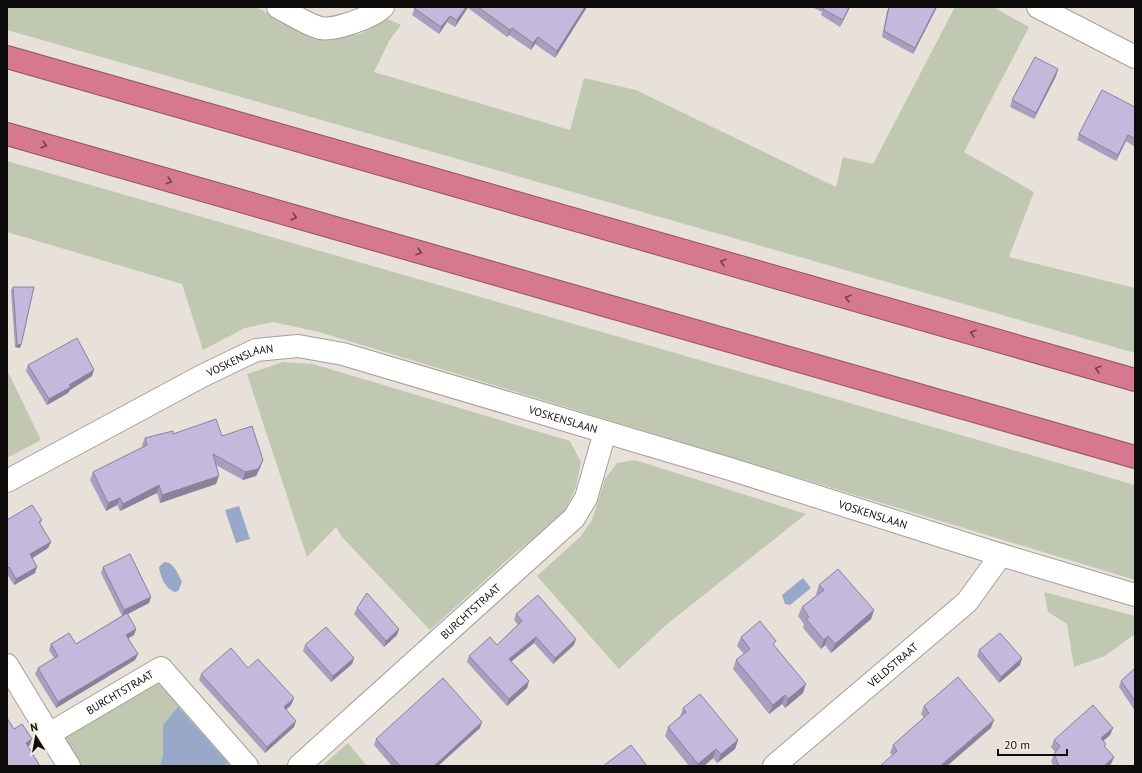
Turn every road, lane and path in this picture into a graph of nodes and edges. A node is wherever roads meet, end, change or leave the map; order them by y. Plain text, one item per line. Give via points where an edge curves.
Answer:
1 (278, 7) edge
2 (384, 7) edge
3 (1038, 7) edge
4 (7, 57) edge
5 (1135, 57) edge
6 (7, 134) edge
7 (1135, 380) edge
8 (605, 432) junction
9 (1135, 457) edge
10 (7, 481) edge
11 (1001, 555) junction
12 (1135, 595) edge
13 (7, 665) edge
14 (49, 734) junction
15 (69, 766) edge
16 (247, 766) edge
17 (299, 766) edge
18 (774, 766) edge

1 - 2 street via 321,28 346,25 375,14
3 - 5 street
7 -> 4 highway
6 -> 9 highway
8 - 10 street, VOSKENSLAAN via 343,354 298,346 267,348 256,350 202,376
8 - 11 street, VOSKENSLAAN
8 - 17 street, BURCHTSTRAAT via 586,498 574,518
11 - 12 street, VOSKENSLAAN
11 - 18 street, VELDSTRAAT via 966,602
13 - 14 street
14 - 15 street
14 - 16 street, BURCHTSTRAAT via 161,668

